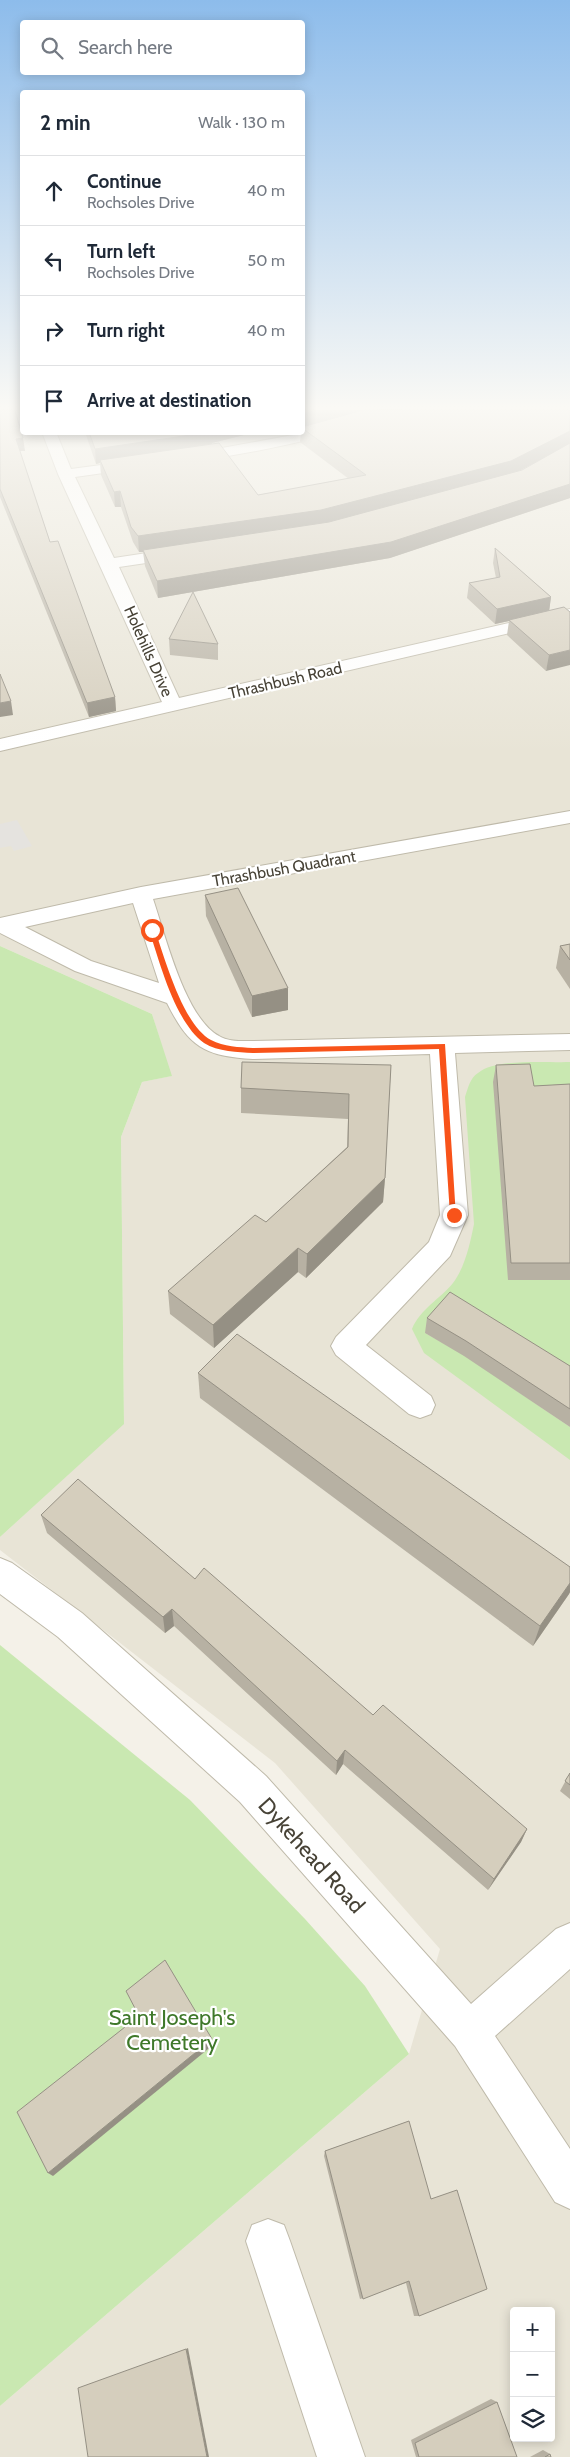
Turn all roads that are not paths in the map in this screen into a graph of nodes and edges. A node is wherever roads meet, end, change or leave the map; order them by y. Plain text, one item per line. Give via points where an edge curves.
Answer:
1 (90, 525) edge
2 (196, 551) edge
3 (109, 564) junction
4 (570, 614) edge
5 (173, 706) junction
6 (0, 744) edge
7 (570, 817) edge
8 (141, 894) junction
9 (1, 926) edge
10 (175, 997) junction
11 (570, 1042) edge
12 (442, 1046) junction
13 (420, 1405) dead end
14 (0, 1574) edge
15 (570, 1943) edge
16 (469, 2032) junction
17 (570, 2187) edge
18 (268, 2241) dead end
19 (342, 2457) edge

1 - 3 street, Holehills Drive
2 - 3 street
3 - 5 street, Holehills Drive
4 - 5 street, Thrashbush Road
5 - 6 street, Thrashbush Road
7 - 8 street, Thrashbush Quadrant
8 - 9 street, Thrashbush Quadrant
8 - 10 street
9 - 10 street via 83,966
10 - 12 street via 207,1041 228,1048
11 - 12 street
12 - 13 street via 454,1215 440,1248 346,1346
14 - 16 street, Dykehead Road via 70,1624 254,1789
15 - 16 street
16 - 17 street, Dykehead Road
18 - 19 street

